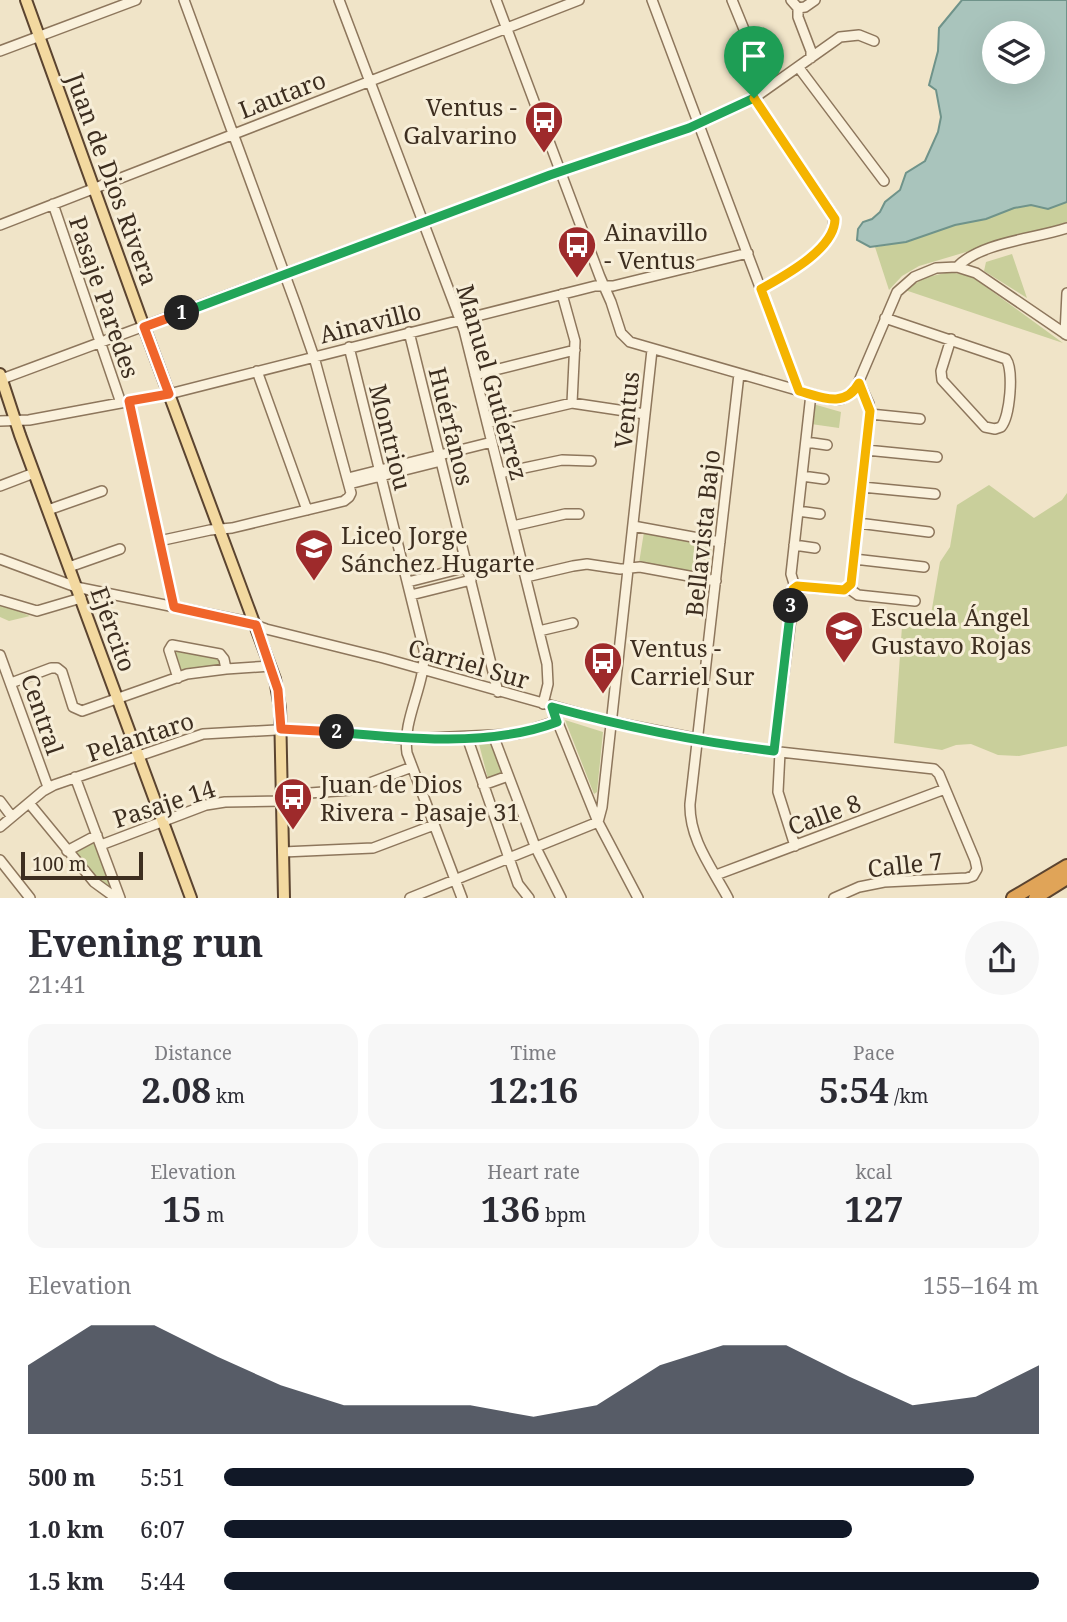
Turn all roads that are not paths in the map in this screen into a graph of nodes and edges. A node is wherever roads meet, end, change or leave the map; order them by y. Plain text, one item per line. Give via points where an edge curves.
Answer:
1 (26, 0) edge
2 (136, 0) edge
3 (184, 0) edge
4 (339, 0) edge
5 (496, 0) edge
6 (579, 0) edge
7 (652, 0) edge
8 (732, 0) edge
9 (791, 0) edge
10 (815, 0) edge
11 (798, 8) junction
12 (507, 28) junction
13 (39, 36) junction
14 (874, 41) dead end
15 (0, 51) edge
16 (811, 58) junction
17 (799, 68) junction
18 (369, 81) junction
19 (768, 88) junction
20 (754, 98) junction
21 (698, 123) junction
22 (233, 134) junction
23 (560, 171) junction
24 (884, 181) dead end
25 (94, 187) junction
26 (53, 204) junction
27 (423, 222) junction
28 (0, 225) edge
29 (1067, 228) edge
30 (748, 253) junction
31 (957, 267) junction
32 (285, 274) junction
33 (604, 286) junction
34 (761, 289) junction
35 (1067, 293) edge
36 (562, 294) junction
37 (885, 318) junction
38 (460, 319) junction
39 (144, 327) junction
40 (410, 332) junction
41 (1066, 335) edge
42 (951, 339) junction
43 (100, 343) junction
44 (349, 347) junction
45 (575, 350) junction
46 (652, 350) junction
47 (314, 356) junction
48 (257, 371) junction
49 (739, 373) junction
50 (475, 375) junction
51 (1, 377) edge
52 (859, 383) junction
53 (799, 391) junction
54 (169, 394) junction
55 (811, 394) junction
56 (125, 402) junction
57 (572, 403) junction
58 (645, 414) junction
59 (870, 414) junction
60 (920, 419) dead end
61 (16, 420) junction
62 (0, 421) edge
63 (487, 423) junction
64 (492, 442) junction
65 (806, 442) junction
66 (827, 445) dead end
67 (866, 450) junction
68 (937, 457) dead end
69 (441, 458) junction
70 (591, 461) dead end
71 (34, 473) junction
72 (381, 473) junction
73 (500, 473) junction
74 (802, 476) junction
75 (824, 479) dead end
76 (348, 481) junction
77 (0, 485) edge
78 (862, 487) junction
79 (102, 491) dead end
80 (934, 494) dead end
81 (48, 510) junction
82 (307, 510) junction
83 (798, 511) junction
84 (579, 514) dead end
85 (820, 514) dead end
86 (858, 523) junction
87 (513, 526) junction
88 (633, 526) junction
89 (220, 529) junction
90 (929, 531) dead end
91 (159, 541) junction
92 (720, 542) junction
93 (794, 545) junction
94 (815, 548) dead end
95 (120, 549) dead end
96 (0, 559) edge
97 (854, 559) junction
98 (69, 567) junction
99 (467, 567) junction
100 (924, 567) dead end
101 (628, 568) junction
102 (526, 577) junction
103 (471, 580) junction
104 (716, 581) junction
105 (408, 582) junction
106 (76, 587) junction
107 (795, 587) junction
108 (849, 588) junction
109 (411, 595) junction
110 (81, 598) junction
111 (0, 600) edge
112 (915, 601) dead end
113 (174, 607) junction
114 (572, 623) dead end
115 (256, 625) junction
116 (539, 631) junction
117 (0, 655) edge
118 (271, 666) junction
119 (226, 668) junction
120 (423, 670) junction
121 (178, 678) junction
122 (11, 683) junction
123 (498, 692) junction
124 (118, 698) junction
125 (548, 705) junction
126 (557, 722) junction
127 (612, 722) junction
128 (281, 729) junction
129 (493, 736) junction
130 (467, 737) junction
131 (406, 739) junction
132 (698, 740) junction
133 (777, 751) junction
134 (138, 754) junction
135 (412, 767) junction
136 (509, 776) junction
137 (75, 777) junction
138 (483, 785) junction
139 (48, 787) junction
140 (945, 789) junction
141 (282, 798) junction
142 (0, 801) edge
143 (29, 803) junction
144 (12, 817) junction
145 (163, 821) junction
146 (598, 822) junction
147 (434, 825) junction
148 (0, 827) edge
149 (97, 835) junction
150 (101, 845) junction
151 (535, 846) junction
152 (795, 846) junction
153 (67, 851) junction
154 (283, 852) junction
155 (508, 857) junction
156 (0, 860) edge
157 (1067, 866) edge
158 (716, 875) junction
159 (1067, 878) edge
160 (455, 880) junction
161 (30, 898) edge
162 (118, 898) edge
163 (191, 898) edge
164 (284, 898) edge
165 (410, 898) edge
166 (462, 898) edge
167 (529, 898) edge
168 (561, 898) edge
169 (638, 898) edge
170 (728, 898) edge
171 (834, 898) edge
172 (1013, 898) edge
173 (1035, 898) edge

1 - 13 main road, Juan de Dios Rivera
2 - 13 street
3 - 22 street
4 - 18 street, Manuel Gutiérrez
5 - 12 street, Ventus
6 - 12 street, Lautaro
7 - 21 street
8 - 19 street
9 - 11 street
10 - 11 street
11 - 16 street
12 - 18 street, Lautaro
12 - 23 street, Ventus
13 - 15 street
13 - 25 main road, Juan de Dios Rivera
14 - 16 street via 846,35
16 - 17 street
17 - 19 street
17 - 24 street
18 - 22 street, Lautaro
18 - 27 street, Manuel Gutiérrez
19 - 20 street
20 - 21 street
20 - 34 street via 835,222 808,260
21 - 23 street
21 - 30 street
22 - 25 street, Lautaro
22 - 32 street
23 - 27 street
23 - 33 street, Ventus
25 - 26 street, Lautaro
25 - 39 main road, Juan de Dios Rivera
26 - 28 street, Lautaro
26 - 43 street, Pasaje Paredes
27 - 32 street
27 - 38 street, Manuel Gutiérrez
29 - 31 street via 983,250
30 - 33 street, Ainavillo
30 - 34 street
31 - 37 street via 928,270 907,281
31 - 41 street via 976,273
32 - 39 street
32 - 47 street
33 - 36 street, Ainavillo
33 - 46 street, Ventus via 624,338
34 - 53 street
35 - 41 street
36 - 38 street, Ainavillo
36 - 45 street
37 - 42 street
37 - 52 street
38 - 40 street, Ainavillo
38 - 50 street, Manuel Gutiérrez
39 - 43 street
39 - 54 main road, Juan de Dios Rivera
40 - 44 street, Ainavillo
40 - 69 street, Huérfanos
42 - 42 street via 1009,361 1007,416 1001,427 985,427 942,380
43 - 51 street
43 - 56 street, Pasaje Paredes
44 - 47 street, Ainavillo
44 - 72 street, Montriou
45 - 50 street
45 - 57 street
46 - 49 street
46 - 58 street, Ventus
47 - 48 street, Ainavillo
47 - 76 street
48 - 54 street, Ainavillo
48 - 82 street
49 - 53 street
49 - 92 street, Bellavista Bajo
50 - 63 street, Manuel Gutiérrez
51 - 61 main road, Ejército
52 - 55 street via 839,400
52 - 59 street
53 - 55 street
54 - 56 street, Ainavillo
54 - 89 main road, Juan de Dios Rivera
55 - 65 street
56 - 61 street, Ainavillo
56 - 91 street, Pasaje Paredes
57 - 58 street
57 - 63 street
58 - 88 street, Ventus
59 - 60 street
59 - 67 street
61 - 62 street, Ainavillo
61 - 71 main road, Ejército
63 - 64 street, Manuel Gutiérrez
64 - 69 street
64 - 73 street, Manuel Gutiérrez
65 - 66 street
65 - 74 street
67 - 68 street
67 - 78 street
69 - 72 street
69 - 99 street, Huérfanos
70 - 73 street via 562,460
71 - 77 street
71 - 81 main road, Ejército
72 - 76 street
72 - 105 street, Montriou
73 - 87 street, Manuel Gutiérrez
74 - 75 street
74 - 83 street
76 - 82 street via 349,497
78 - 80 street
78 - 86 street
79 - 81 street
81 - 98 main road, Ejército
82 - 89 street
83 - 85 street
83 - 93 street
84 - 87 street
86 - 90 street
86 - 97 street
87 - 102 street, Manuel Gutiérrez
88 - 92 street
88 - 101 street, Ventus
89 - 91 street
89 - 115 main road, Juan de Dios Rivera
91 - 113 street, Pasaje Paredes
92 - 104 street, Bellavista Bajo
93 - 94 street
93 - 107 street via 791,577
95 - 98 street
96 - 106 street, Carriel Sur
97 - 100 street
97 - 108 street
98 - 106 main road, Ejército
99 - 103 street, Huérfanos
99 - 105 street
101 - 102 street via 580,565
101 - 104 street
101 - 127 street, Ventus
102 - 116 street, Manuel Gutiérrez
103 - 109 street
103 - 123 street, Huérfanos
104 - 132 street, Bellavista Bajo
105 - 109 street, Montriou
106 - 110 main road, Ejército
106 - 113 street, Carriel Sur
107 - 108 street
107 - 133 street
108 - 112 street via 858,595
109 - 120 street, Montriou via 424,650
110 - 111 street via 37,611
110 - 124 main road, Ejército
113 - 115 street, Carriel Sur
114 - 116 street
115 - 118 main road, Juan de Dios Rivera
115 - 120 street, Carriel Sur
116 - 125 street, Manuel Gutiérrez via 548,670
117 - 122 street, Central
118 - 119 street
118 - 128 main road, Juan de Dios Rivera
119 - 121 street
119 - 121 street via 220,654 172,645 169,650
120 - 123 street, Carriel Sur
120 - 131 street, Montriou
121 - 124 street
122 - 124 street via 54,667 62,672 77,710
122 - 139 street, Central
123 - 125 street, Carriel Sur
124 - 134 main road, Ejército
125 - 126 street, Manuel Gutiérrez
125 - 127 street, Carriel Sur
126 - 129 street, Pelantaro via 524,733
126 - 146 street, Manuel Gutiérrez
127 - 132 street, Carriel Sur
127 - 146 street, Ventus
128 - 131 street, Pelantaro
128 - 134 street, Pelantaro via 203,734
128 - 141 main road, Juan de Dios Rivera
129 - 130 street, Pelantaro
129 - 136 street
130 - 131 street, Pelantaro
130 - 138 street
131 - 135 street, Montriou
132 - 133 street, Carriel Sur
132 - 158 street, Bellavista Bajo via 691,822
133 - 140 street, Carriel Sur via 934,769
133 - 152 street via 778,792
134 - 137 street, Pelantaro
134 - 145 main road, Ejército
135 - 141 street, Pasaje 14 via 351,790
135 - 147 street, Montriou
136 - 138 street
136 - 151 street
137 - 139 street, Pelantaro
137 - 149 street
138 - 155 street
139 - 143 street, Pelantaro
140 - 152 street, Calle 8
140 - 171 street, Calle 7 via 977,869 970,877 873,884
141 - 145 street, Pasaje 14 via 214,803
141 - 154 main road, Juan de Dios Rivera
142 - 144 street
143 - 144 street, Pelantaro
143 - 153 street
144 - 148 street, Pelantaro
145 - 150 street, Pasaje 14
145 - 163 main road, Ejército
146 - 151 street
146 - 169 street, Manuel Gutiérrez
147 - 154 street via 361,850
147 - 160 street, Montriou
149 - 150 street
149 - 153 street
150 - 162 street
151 - 155 street
151 - 168 street
152 - 158 street, Calle 8
153 - 162 street via 94,882
154 - 164 main road, Juan de Dios Rivera
155 - 160 street
155 - 167 street
156 - 161 street
157 - 172 highway
158 - 170 street, Bellavista Bajo
159 - 173 highway
160 - 165 street
160 - 166 street, Montriou

